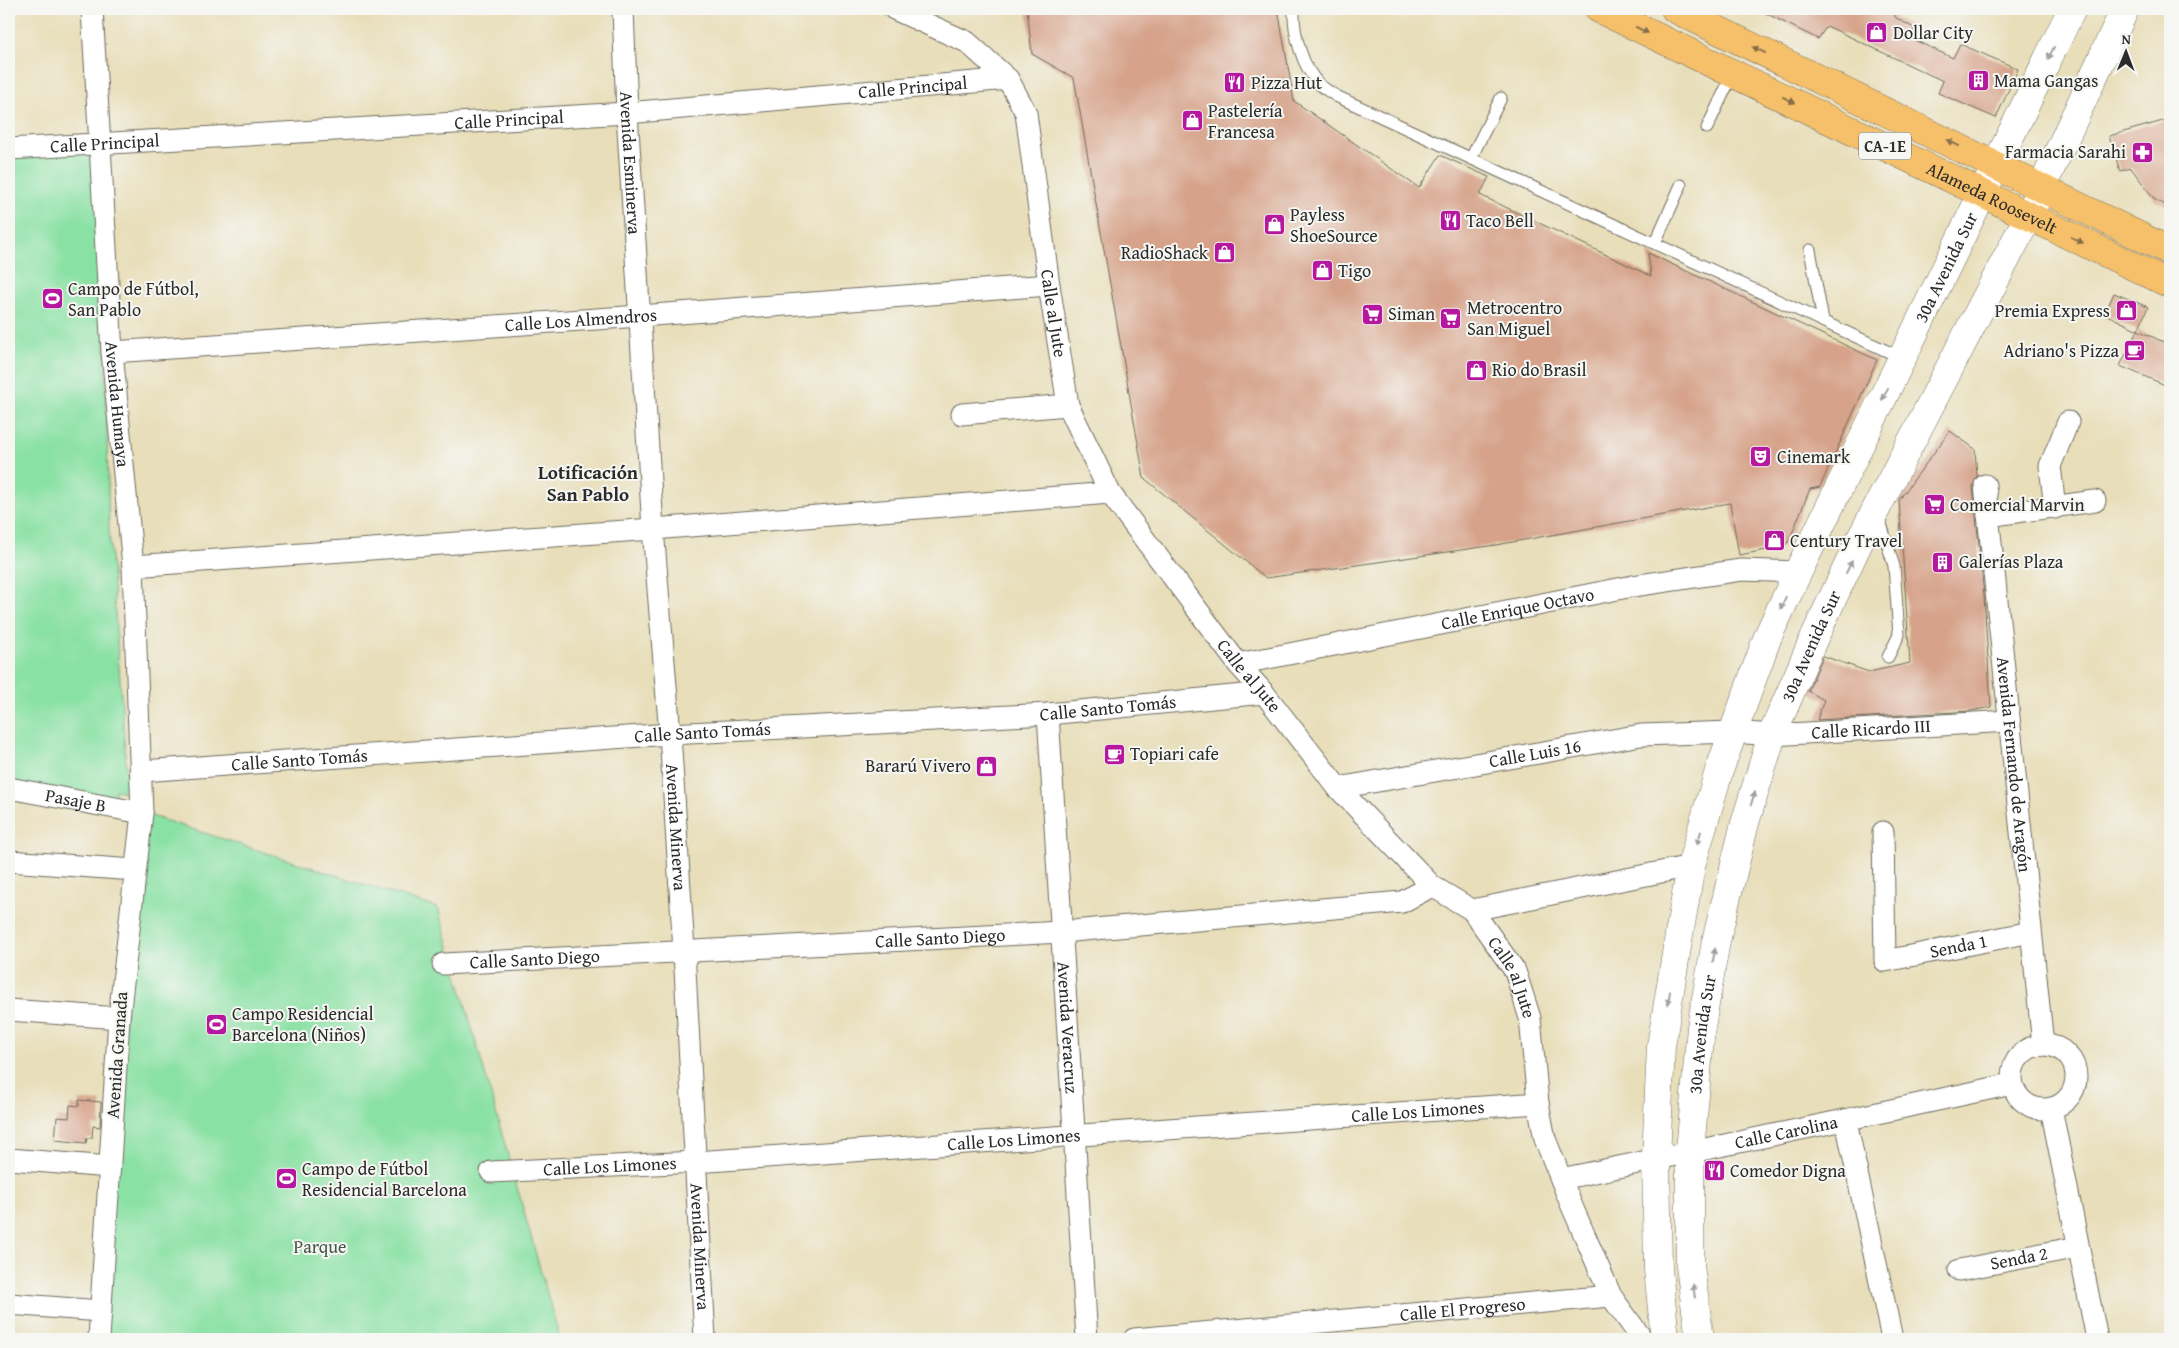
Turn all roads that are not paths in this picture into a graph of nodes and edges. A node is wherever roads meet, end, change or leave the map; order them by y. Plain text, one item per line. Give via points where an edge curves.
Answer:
1 (92, 9) edge
2 (623, 9) edge
3 (894, 9) edge
4 (1294, 9) edge
5 (1598, 9) edge
6 (1675, 9) edge
7 (2072, 9) edge
8 (2125, 9) edge
9 (1733, 73) junction
10 (1008, 79) junction
11 (1501, 98) dead end
12 (627, 113) junction
13 (1707, 128) dead end
14 (101, 143) junction
15 (9, 149) edge
16 (1471, 158) junction
17 (1996, 165) junction
18 (1681, 185) dead end
19 (2042, 188) junction
20 (1983, 193) junction
21 (2028, 217) junction
22 (1655, 244) junction
23 (1810, 250) dead end
24 (2170, 251) edge
25 (2170, 284) edge
26 (1049, 285) junction
27 (640, 316) junction
28 (1823, 321) junction
29 (112, 352) junction
30 (1903, 358) junction
31 (1068, 405) junction
32 (962, 414) dead end
33 (2068, 422) dead end
34 (1860, 443) junction
35 (1898, 469) junction
36 (1985, 485) dead end
37 (1110, 493) junction
38 (2095, 501) dead end
39 (2055, 508) junction
40 (1877, 510) junction
41 (1988, 516) junction
42 (1824, 520) junction
43 (654, 529) junction
44 (1859, 542) junction
45 (133, 566) junction
46 (1798, 572) junction
47 (1888, 657) dead end
48 (1238, 664) junction
49 (1264, 693) junction
50 (1048, 714) junction
51 (2009, 721) junction
52 (1733, 732) junction
53 (670, 734) junction
54 (1772, 735) junction
55 (142, 771) junction
56 (9, 788) edge
57 (1338, 788) junction
58 (142, 813) junction
59 (1883, 832) dead end
60 (9, 861) edge
61 (1691, 866) junction
62 (134, 870) junction
63 (1432, 886) junction
64 (1472, 910) junction
65 (1061, 932) junction
66 (2031, 932) junction
67 (684, 951) junction
68 (443, 964) dead end
69 (9, 1010) edge
70 (119, 1018) junction
71 (2043, 1045) junction
72 (2012, 1084) junction
73 (1538, 1102) junction
74 (2051, 1108) junction
75 (1846, 1121) junction
76 (1074, 1135) junction
77 (1690, 1151) junction
78 (1656, 1159) junction
79 (9, 1160) edge
80 (695, 1162) junction
81 (110, 1167) junction
82 (491, 1172) dead end
83 (1561, 1179) junction
84 (2078, 1247) junction
85 (1959, 1270) dead end
86 (1611, 1296) junction
87 (9, 1304) edge
88 (101, 1311) junction
89 (1298, 1332) edge
90 (99, 1339) edge
91 (705, 1339) edge
92 (1086, 1339) edge
93 (1134, 1339) edge
94 (1642, 1339) edge
95 (1665, 1339) edge
96 (1700, 1339) edge
97 (1892, 1339) edge
98 (2096, 1339) edge

1 - 14 street, Avenida Humaya
2 - 12 street, Avenida Esminerva
3 - 10 street, Calle al Jute via 967,42
4 - 16 lane via 1302,57 1320,85 1336,96
5 -> 9 highway, Alameda Roosevelt / CA-1E
17 -> 6 highway, Alameda Roosevelt / CA-1E
7 -> 17 street, 30a Avenida Sur
8 - 19 street, 30a Avenida Sur
9 - 13 lane
9 -> 20 highway, Alameda Roosevelt / CA-1E
10 - 12 street, Calle Principal
10 - 26 street, Calle al Jute via 1026,113
11 - 16 lane
12 - 14 street, Calle Principal
12 - 27 street, Avenida Esminerva
14 - 15 street, Calle Principal
14 - 29 street, Avenida Humaya
16 - 22 lane
17 - 19 highway, Alameda Roosevelt / CA-1E
17 - 20 street, 30a Avenida Sur
18 - 22 lane
19 - 21 street, 30a Avenida Sur
19 - 24 highway, Alameda Roosevelt / CA-1E
20 - 21 highway, Alameda Roosevelt / CA-1E
20 - 30 street, 30a Avenida Sur
21 -> 25 highway, Alameda Roosevelt / CA-1E
21 - 35 street, 30a Avenida Sur
22 - 28 lane
23 - 28 lane
26 - 27 street, Calle Los Almendros
26 - 31 street, Calle al Jute
27 - 29 street, Calle Los Almendros
27 - 43 street, Avenida Minerva
28 - 30 lane
29 - 45 street, Avenida Humaya
30 -> 34 street, 30a Avenida Sur
31 - 32 street
31 - 37 street, Calle al Jute
33 - 39 street via 2050,466
34 - 35 street via 1854,478 1856,491 1866,493
34 - 42 street, 30a Avenida Sur
35 - 40 street, 30a Avenida Sur
36 - 41 street, Avenida Fernando de Aragón
37 - 43 street
37 - 48 street, Calle al Jute
38 - 39 street
39 - 41 street
40 - 44 street, 30a Avenida Sur
40 - 47 lane via 1894,566 1899,634
41 - 51 street, Avenida Fernando de Aragón
42 - 44 street via 1836,508 1846,505 1854,509 1860,521
42 - 46 street, 30a Avenida Sur
43 - 45 street
43 - 53 street, Avenida Minerva
54 -> 44 street, 30a Avenida Sur
45 - 55 street, Avenida Humaya
46 - 48 street, Calle Enrique Octavo via 1741,570 1633,586
46 -> 52 street, 30a Avenida Sur via 1768,636
48 - 49 street, Calle al Jute
49 - 50 street, Calle Santo Tomás
49 - 57 street, Calle al Jute
50 - 53 street, Calle Santo Tomás
50 - 65 street, Avenida Veracruz
51 - 54 street, Calle Ricardo III
51 - 66 street, Avenida Fernando de Aragón
52 - 54 street, Calle Ricardo III
52 - 57 street, Calle Luis 16 via 1641,735
52 -> 61 street, 30a Avenida Sur
53 - 55 street, Calle Santo Tomás
53 - 67 street, Avenida Minerva
77 -> 54 street, 30a Avenida Sur via 1701,1027 1716,941 1745,823
55 - 58 street, Avenida Granada
56 - 58 street, Pasaje B
57 - 63 street, Calle al Jute
58 - 62 street, Avenida Granada
59 - 66 street, Senda 1 via 1885,961
60 - 62 street
61 - 64 street
61 -> 78 street, 30a Avenida Sur via 1661,1046
62 - 70 street, Avenida Granada
63 - 64 street, Calle al Jute
63 - 65 street, Calle Santo Diego via 1402,902
64 - 73 street, Calle al Jute via 1514,971 1530,1018
65 - 67 street, Calle Santo Diego
65 - 76 street, Avenida Veracruz
66 - 71 street, Avenida Fernando de Aragón
67 - 68 street, Calle Santo Diego
67 - 80 street, Avenida Minerva
69 - 70 street
70 - 81 street, Avenida Granada
71 - 72 street via 2022,1053 2015,1062
71 - 74 street via 2065,1052 2076,1072 2076,1085 2071,1095 2062,1104
72 - 74 street via 2017,1096 2027,1104 2039,1109
72 - 75 street, Calle Carolina
73 - 76 street, Calle Los Limones
73 - 83 street, Calle al Jute via 1545,1139
74 - 84 street
75 - 77 street, Calle Carolina
75 - 97 street
76 - 80 street, Calle Los Limones
76 - 92 street, Avenida Veracruz
77 - 78 street, Calle Carolina
96 -> 77 street, 30a Avenida Sur via 1690,1266
78 - 83 street, Calle Carolina
78 - 95 street, 30a Avenida Sur via 1658,1270
79 - 81 street
80 - 82 street, Calle Los Limones
80 - 91 street, Avenida Minerva
81 - 88 street, Avenida Granada
83 - 86 street, Calle al Jute
84 - 85 street, Senda 2
84 - 98 street
86 - 89 street, Calle El Progreso
86 - 94 street, Calle al Jute
87 - 88 street
88 - 90 street, Avenida Granada
89 - 93 street, Calle El Progreso

